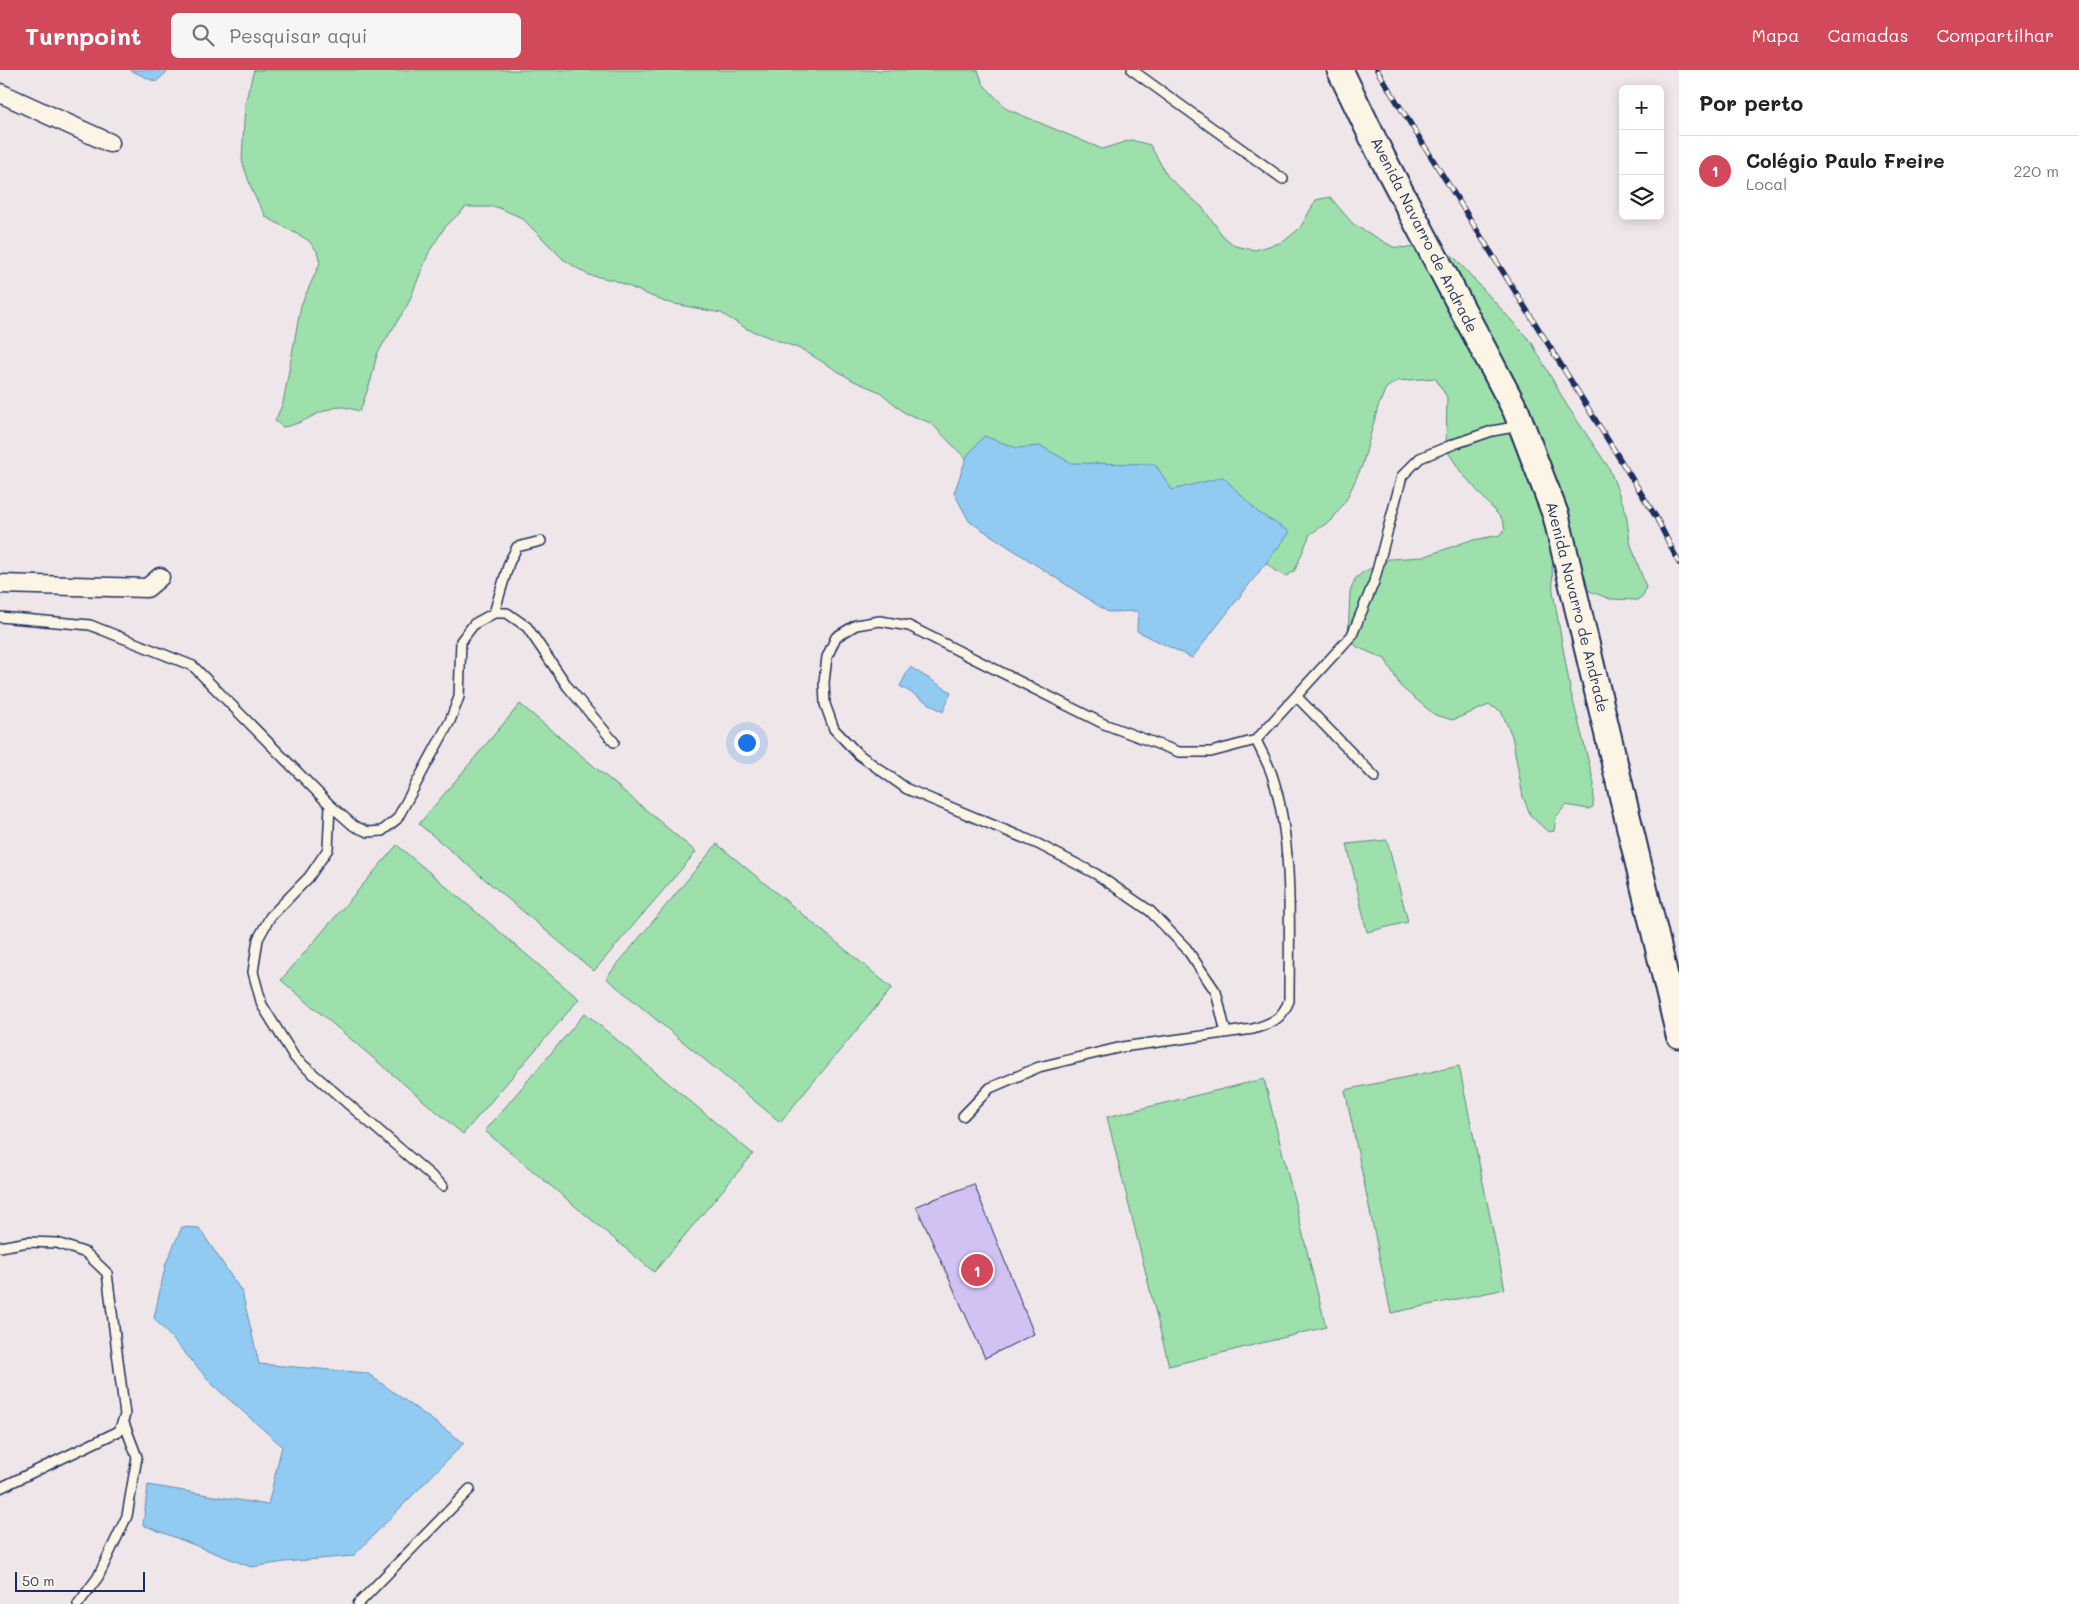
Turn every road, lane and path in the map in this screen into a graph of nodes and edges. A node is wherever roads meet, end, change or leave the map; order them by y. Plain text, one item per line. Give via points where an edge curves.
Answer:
1 (1132, 70) edge
2 (1340, 70) edge
3 (0, 93) edge
4 (110, 143) dead end
5 (1284, 178) dead end
6 (1523, 426) junction
7 (540, 541) dead end
8 (160, 578) dead end
9 (0, 584) edge
10 (494, 613) junction
11 (0, 617) edge
12 (1297, 697) junction
13 (1256, 740) junction
14 (614, 742) dead end
15 (1375, 777) dead end
16 (330, 806) junction
17 (1226, 1033) junction
18 (1679, 1035) edge
19 (963, 1116) dead end
20 (443, 1186) dead end
21 (0, 1247) edge
22 (124, 1423) junction
23 (0, 1488) edge
24 (470, 1489) dead end
25 (78, 1604) edge
26 (358, 1604) edge

1 - 5 lane
2 - 6 street, Avenida Navarro de Andrade
3 - 4 street
6 - 12 lane via 1492,431 1420,458 1402,476 1374,582 1352,635
6 - 18 street, Avenida Navarro de Andrade via 1556,516
7 - 10 lane via 517,547
8 - 9 street via 147,588
10 - 14 lane via 507,613 527,627 568,687
10 - 16 lane via 474,624 461,641 459,696 450,722 397,819 382,831 368,832 354,826
11 - 16 lane via 90,624 193,666
12 - 13 lane
12 - 15 lane
13 - 17 lane via 1272,774 1284,826 1289,1000 1284,1012 1272,1024
13 - 17 lane via 1210,752 1179,752 1104,724 910,626 880,621 856,625 836,637 827,657 825,704 834,729 858,754 907,789 1038,844 1096,874 1150,911 1186,948 1216,992
16 - 20 lane via 328,849 309,877 270,917 258,939 253,972 262,1005 295,1058
17 - 19 lane via 1122,1047 1039,1067 990,1088
21 - 22 lane via 28,1242 57,1244 86,1253 107,1273 126,1415
22 - 23 lane via 119,1431
22 - 25 lane via 137,1457 127,1516 98,1577
24 - 26 lane

